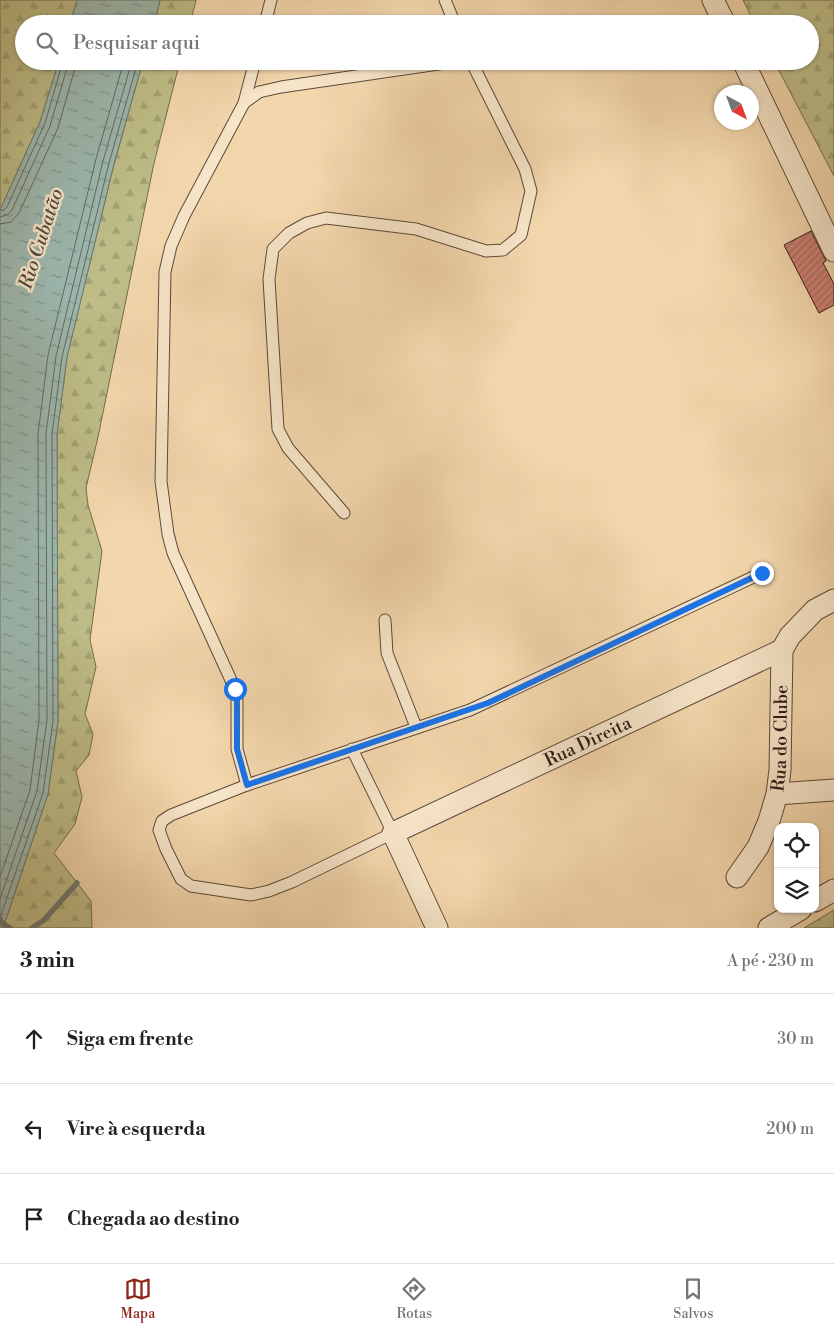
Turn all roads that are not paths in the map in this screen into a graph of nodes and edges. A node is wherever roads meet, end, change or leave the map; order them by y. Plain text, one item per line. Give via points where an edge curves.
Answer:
1 (271, 0) edge
2 (445, 0) edge
3 (713, 0) edge
4 (267, 15) edge
5 (451, 15) edge
6 (720, 15) edge
7 (253, 70) edge
8 (397, 70) edge
9 (476, 70) edge
10 (747, 70) edge
11 (244, 103) junction
12 (834, 251) edge
13 (344, 513) dead end
14 (762, 573) dead end
15 (834, 600) edge
16 (385, 620) dead end
17 (782, 650) junction
18 (416, 727) junction
19 (352, 749) junction
20 (247, 785) junction
21 (834, 790) edge
22 (777, 794) junction
23 (393, 833) junction
24 (737, 877) dead end
25 (834, 890) edge
26 (819, 899) edge
27 (794, 913) edge
28 (437, 928) edge
29 (769, 928) edge

1 - 4 lane
2 - 5 lane
3 - 6 street
7 - 11 lane
8 - 11 lane via 281,87 259,92
9 - 13 lane via 525,169 530,191 521,235 503,250 486,251 416,229 326,218 307,223 289,233 273,248 269,279 278,429 288,448
10 - 12 street
11 - 20 lane via 170,246 165,272 161,481 173,553 235,689 237,749
14 - 18 lane via 488,703
15 - 17 street via 814,610
16 - 18 lane via 387,653
17 - 22 street, Rua do Clube
17 - 23 street, Rua Direita
18 - 19 lane
19 - 20 lane
19 - 23 lane
20 - 23 lane via 162,821 159,830 166,849 181,879 190,886 251,895 269,891
21 - 22 street
22 - 24 street, Rua do Clube via 758,847
23 - 28 street
25 - 26 street
27 - 29 street

